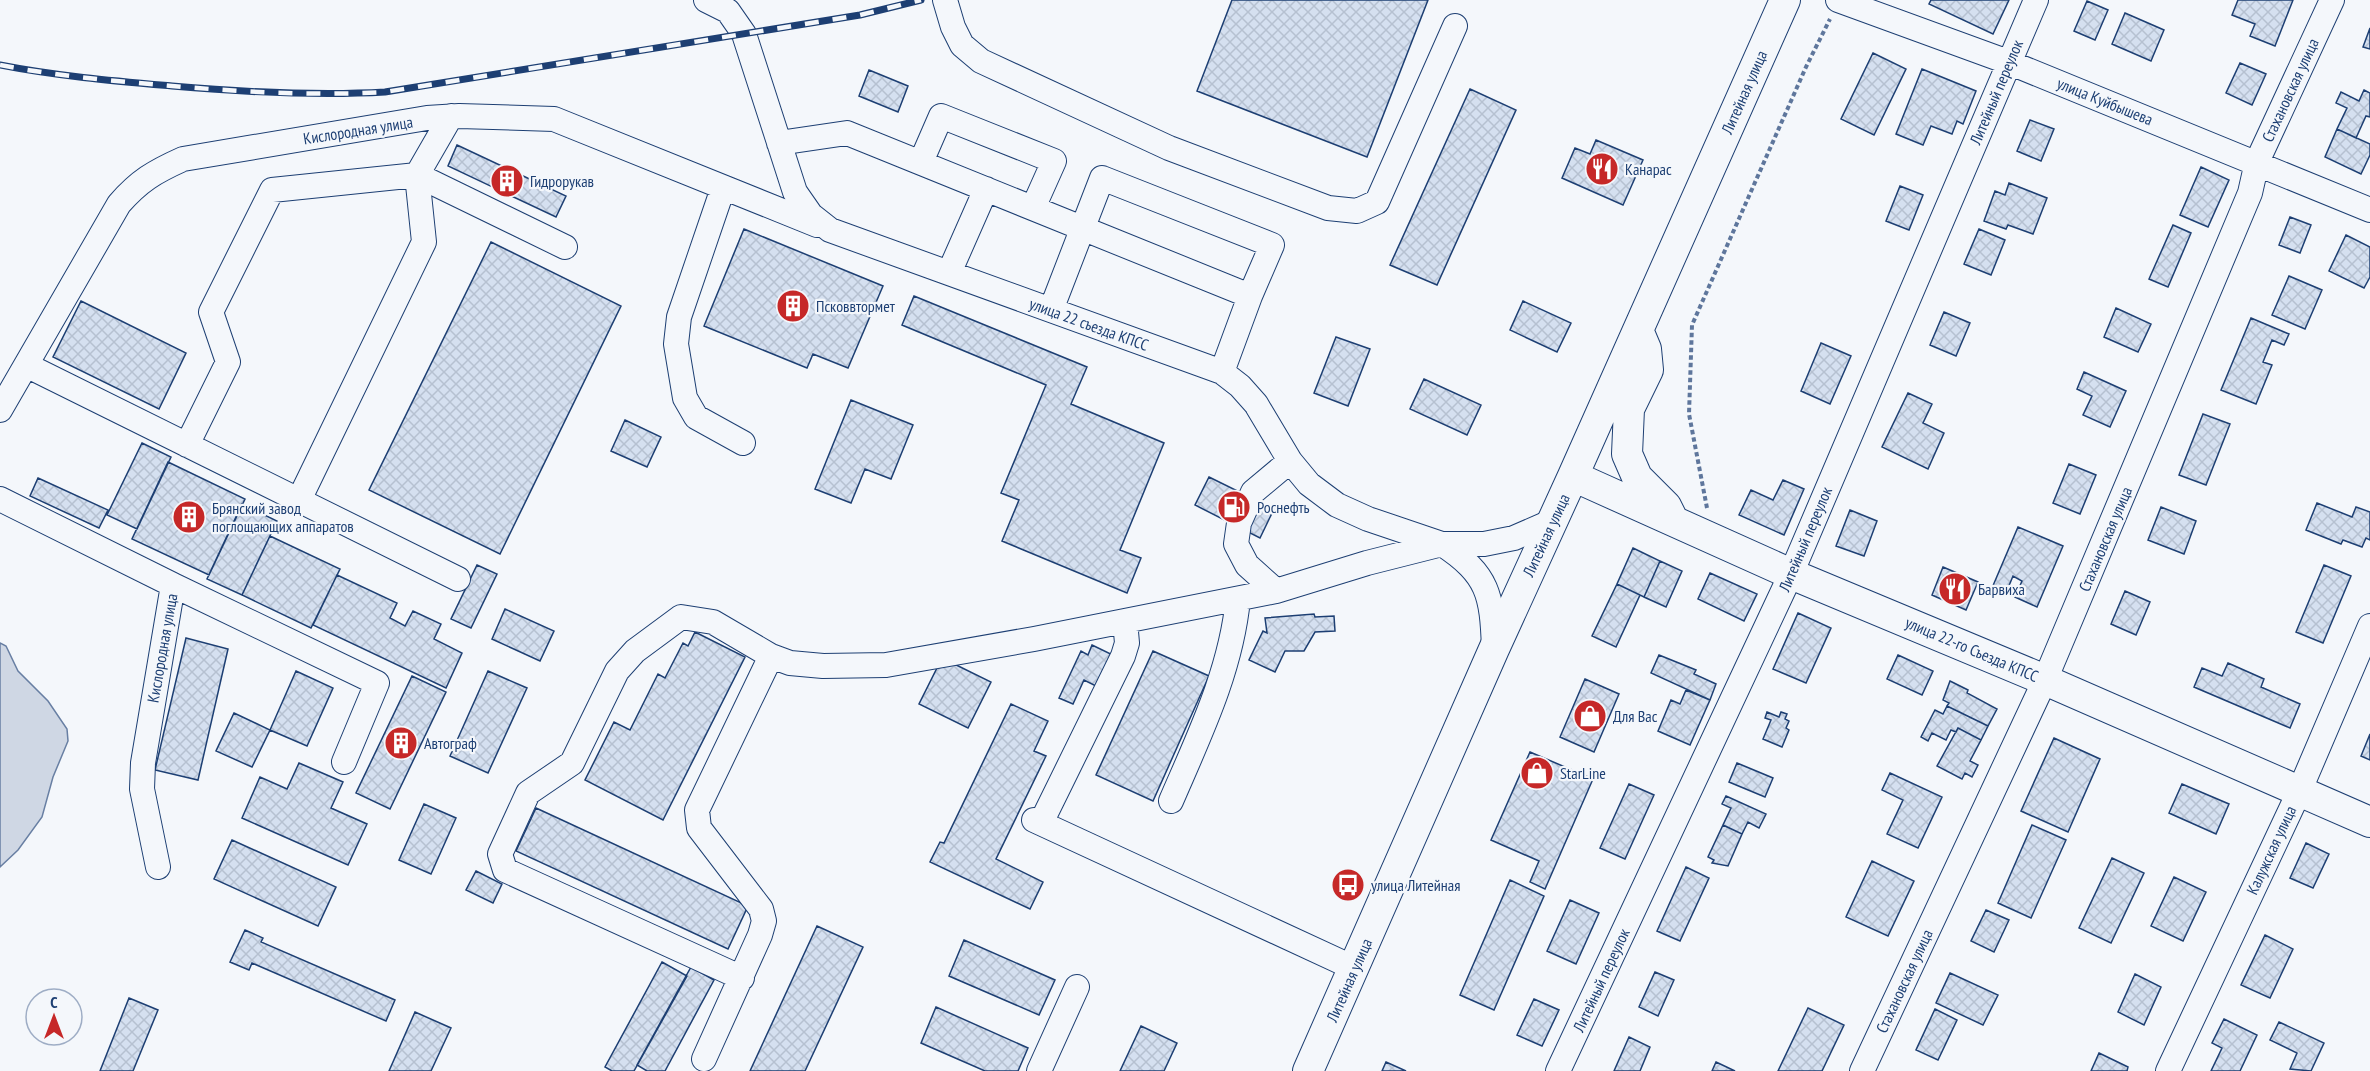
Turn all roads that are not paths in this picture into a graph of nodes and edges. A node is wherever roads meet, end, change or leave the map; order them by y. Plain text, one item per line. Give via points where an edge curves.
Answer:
1 (706, 0) edge
2 (945, 0) edge
3 (1785, 0) edge
4 (1839, 0) edge
5 (2036, 0) edge
6 (2332, 0) edge
7 (1455, 26) dead end
8 (2008, 62) junction
9 (451, 116) junction
10 (779, 143) junction
11 (921, 162) junction
12 (2257, 162) junction
13 (417, 175) junction
14 (723, 188) junction
15 (986, 189) junction
16 (1033, 208) junction
17 (2370, 210) edge
18 (1083, 228) junction
19 (830, 230) junction
20 (565, 247) dead end
21 (949, 273) junction
22 (1250, 296) junction
23 (1051, 310) junction
24 (1638, 330) junction
25 (26, 365) junction
26 (1222, 372) junction
27 (0, 410) edge
28 (743, 443) dead end
29 (187, 444) junction
30 (1290, 461) junction
31 (1573, 476) junction
32 (0, 499) edge
33 (299, 500) junction
34 (1552, 521) junction
35 (1674, 521) junction
36 (1442, 544) junction
37 (1791, 574) junction
38 (458, 579) dead end
39 (173, 585) junction
40 (1276, 591) junction
41 (1238, 599) junction
42 (1125, 621) junction
43 (2370, 626) edge
44 (1494, 649) junction
45 (771, 656) junction
46 (2045, 680) junction
47 (344, 762) dead end
48 (2299, 792) junction
49 (1171, 801) dead end
50 (2370, 822) edge
51 (158, 867) dead end
52 (1354, 968) junction
53 (742, 978) junction
54 (1077, 987) dead end
55 (704, 1059) dead end
56 (1039, 1071) edge
57 (1308, 1071) edge
58 (1558, 1071) edge
59 (1862, 1071) edge
60 (2168, 1071) edge

1 - 10 street, улица 22 съезда КПСС via 728,11 744,34
2 - 7 street via 962,45 981,60 1169,148 1328,207 1357,212 1377,202
3 - 24 main road, Литейная улица
4 - 8 street, улица Куйбышева
5 - 8 street, Литейный переулок
6 - 12 street, Стахановская улица
8 - 12 street, улица Куйбышева
8 - 37 street, Литейный переулок
9 - 13 street
9 - 14 street, Кислородная улица via 554,119
9 - 25 street, Кислородная улица via 183,159 155,171 136,184 119,204
10 - 11 street via 847,133
10 - 19 street, улица 22 съезда КПСС via 802,204
11 - 15 street
11 - 16 street via 941,116 1054,161
12 - 17 street, улица Куйбышева
12 - 46 street, Стахановская улица via 2250,193
13 - 20 street
13 - 29 street via 272,190 211,312 228,362
13 - 33 street via 424,242
14 - 19 street, Кислородная улица
14 - 28 street via 679,317 676,344 685,398 696,417
15 - 16 street
15 - 21 street
16 - 18 street
18 - 22 street
18 - 22 street via 1102,178 1272,245
18 - 23 street
19 - 21 street, улица 22 съезда КПСС
21 - 23 street, улица 22 съезда КПСС
22 - 26 street
23 - 26 street, улица 22 съезда КПСС
24 - 31 main road, Литейная улица
24 - 35 main road via 1646,349 1648,370 1629,409 1627,454 1637,477 1666,506
25 - 27 street, Кислородная улица
25 - 29 street
26 - 30 street, улица 22 съезда КПСС via 1256,404
29 - 33 street
30 - 36 street, улица 22 съезда КПСС via 1309,484 1336,505
30 - 40 street via 1253,492 1239,523 1236,544 1247,565
31 - 34 main road, Литейная улица
31 - 35 main road, улица 22-го Съезда КПСС
32 - 39 street, Кислородная улица
33 - 38 street
34 - 36 street, улица 22 съезда КПСС via 1514,538 1484,544
34 - 44 main road, Литейная улица
35 - 37 main road, улица 22-го Съезда КПСС
36 - 40 street
36 - 44 street via 1465,559 1487,591
37 - 46 main road, улица 22-го Съезда КПСС
37 - 58 street, Литейный переулок
39 - 47 street via 377,683
39 - 51 street, Кислородная улица via 143,763 142,789
40 - 41 street
41 - 42 street
41 - 49 street via 1235,626 1215,699
42 - 45 street via 886,665 812,665
42 - 52 street via 1127,643 1123,656 1038,821
43 - 48 street, Калужская улица
44 - 52 main road, Литейная улица
45 - 53 street via 697,810 699,828 761,909 764,921
45 - 53 street via 713,622 681,617 635,651 616,671 572,763 528,793 500,854 505,870
46 - 48 main road, улица 22-го Съезда КПСС
46 - 59 street, Стахановская улица
48 - 50 main road, улица 22-го Съезда КПСС
48 - 60 street, Калужская улица
52 - 57 main road, Литейная улица
53 - 55 street
54 - 56 street

